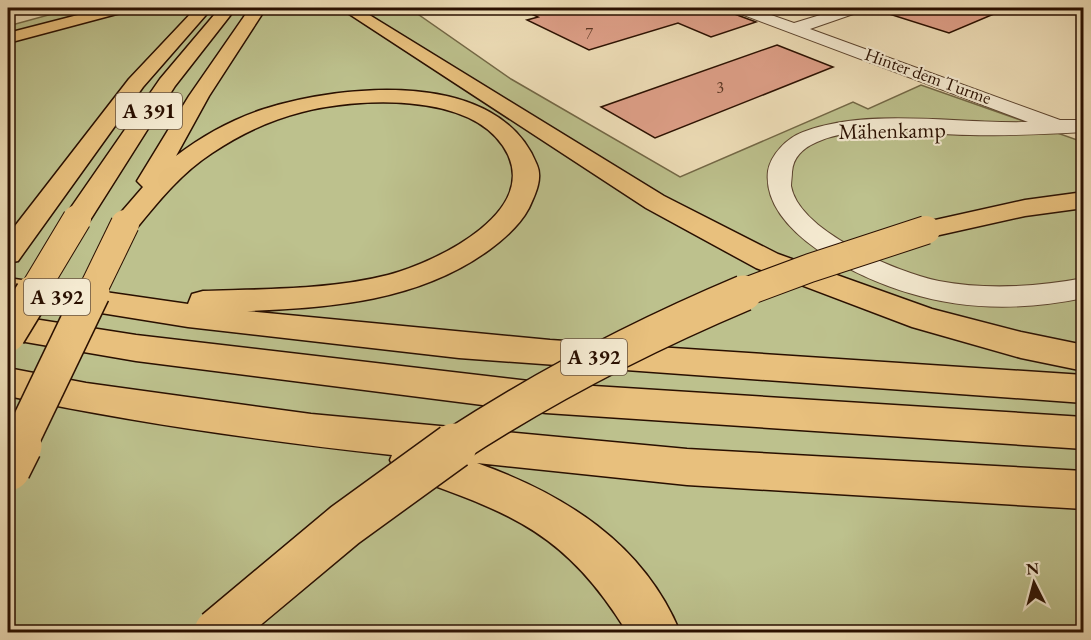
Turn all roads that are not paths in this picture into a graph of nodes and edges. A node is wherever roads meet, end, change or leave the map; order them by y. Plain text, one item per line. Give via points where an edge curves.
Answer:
1 (122, 8) edge
2 (204, 8) edge
3 (228, 8) edge
4 (258, 8) edge
5 (348, 8) edge
6 (738, 8) edge
7 (857, 8) edge
8 (796, 28) junction
9 (8, 38) edge
10 (1060, 126) junction
11 (1083, 126) edge
12 (1083, 200) edge
13 (125, 224) junction
14 (8, 254) edge
15 (8, 288) edge
16 (1083, 288) edge
17 (106, 305) junction
18 (8, 327) edge
19 (8, 334) edge
20 (1083, 358) edge
21 (8, 382) edge
22 (1083, 389) edge
23 (311, 430) junction
24 (1083, 433) edge
25 (8, 468) edge
26 (1083, 490) edge
27 (217, 633) edge
28 (656, 633) edge

1 - 9 highway
2 - 14 highway, A 391 via 136,83
3 - 19 highway, A 391, bridge via 167,83 77,219
4 - 13 highway via 199,96
5 - 20 highway via 655,202 767,261 924,319
6 - 8 street, Hinter dem Turme
7 - 8 street
8 - 10 street, Hinter dem Turme
10 - 11 street, Mähenkamp
10 - 16 street, Mähenkamp via 837,129 796,144 784,157 778,173 780,192 788,209 821,239 877,271 916,286 962,296 1008,299
12 - 27 highway, bridge via 1025,208 926,230 818,264 645,337 518,407 390,490
13 - 17 highway via 170,174 202,149 273,114 328,101 402,97 460,108 503,131 525,165 523,192 506,221 473,250 424,274 332,296
13 - 25 highway, bridge
15 - 17 highway, A 392
17 - 22 highway, A 392 via 322,333 519,352
18 - 24 highway via 136,348 546,398
21 - 23 highway via 86,398
23 - 26 highway via 687,467
23 - 28 highway via 493,486 564,524 608,564

